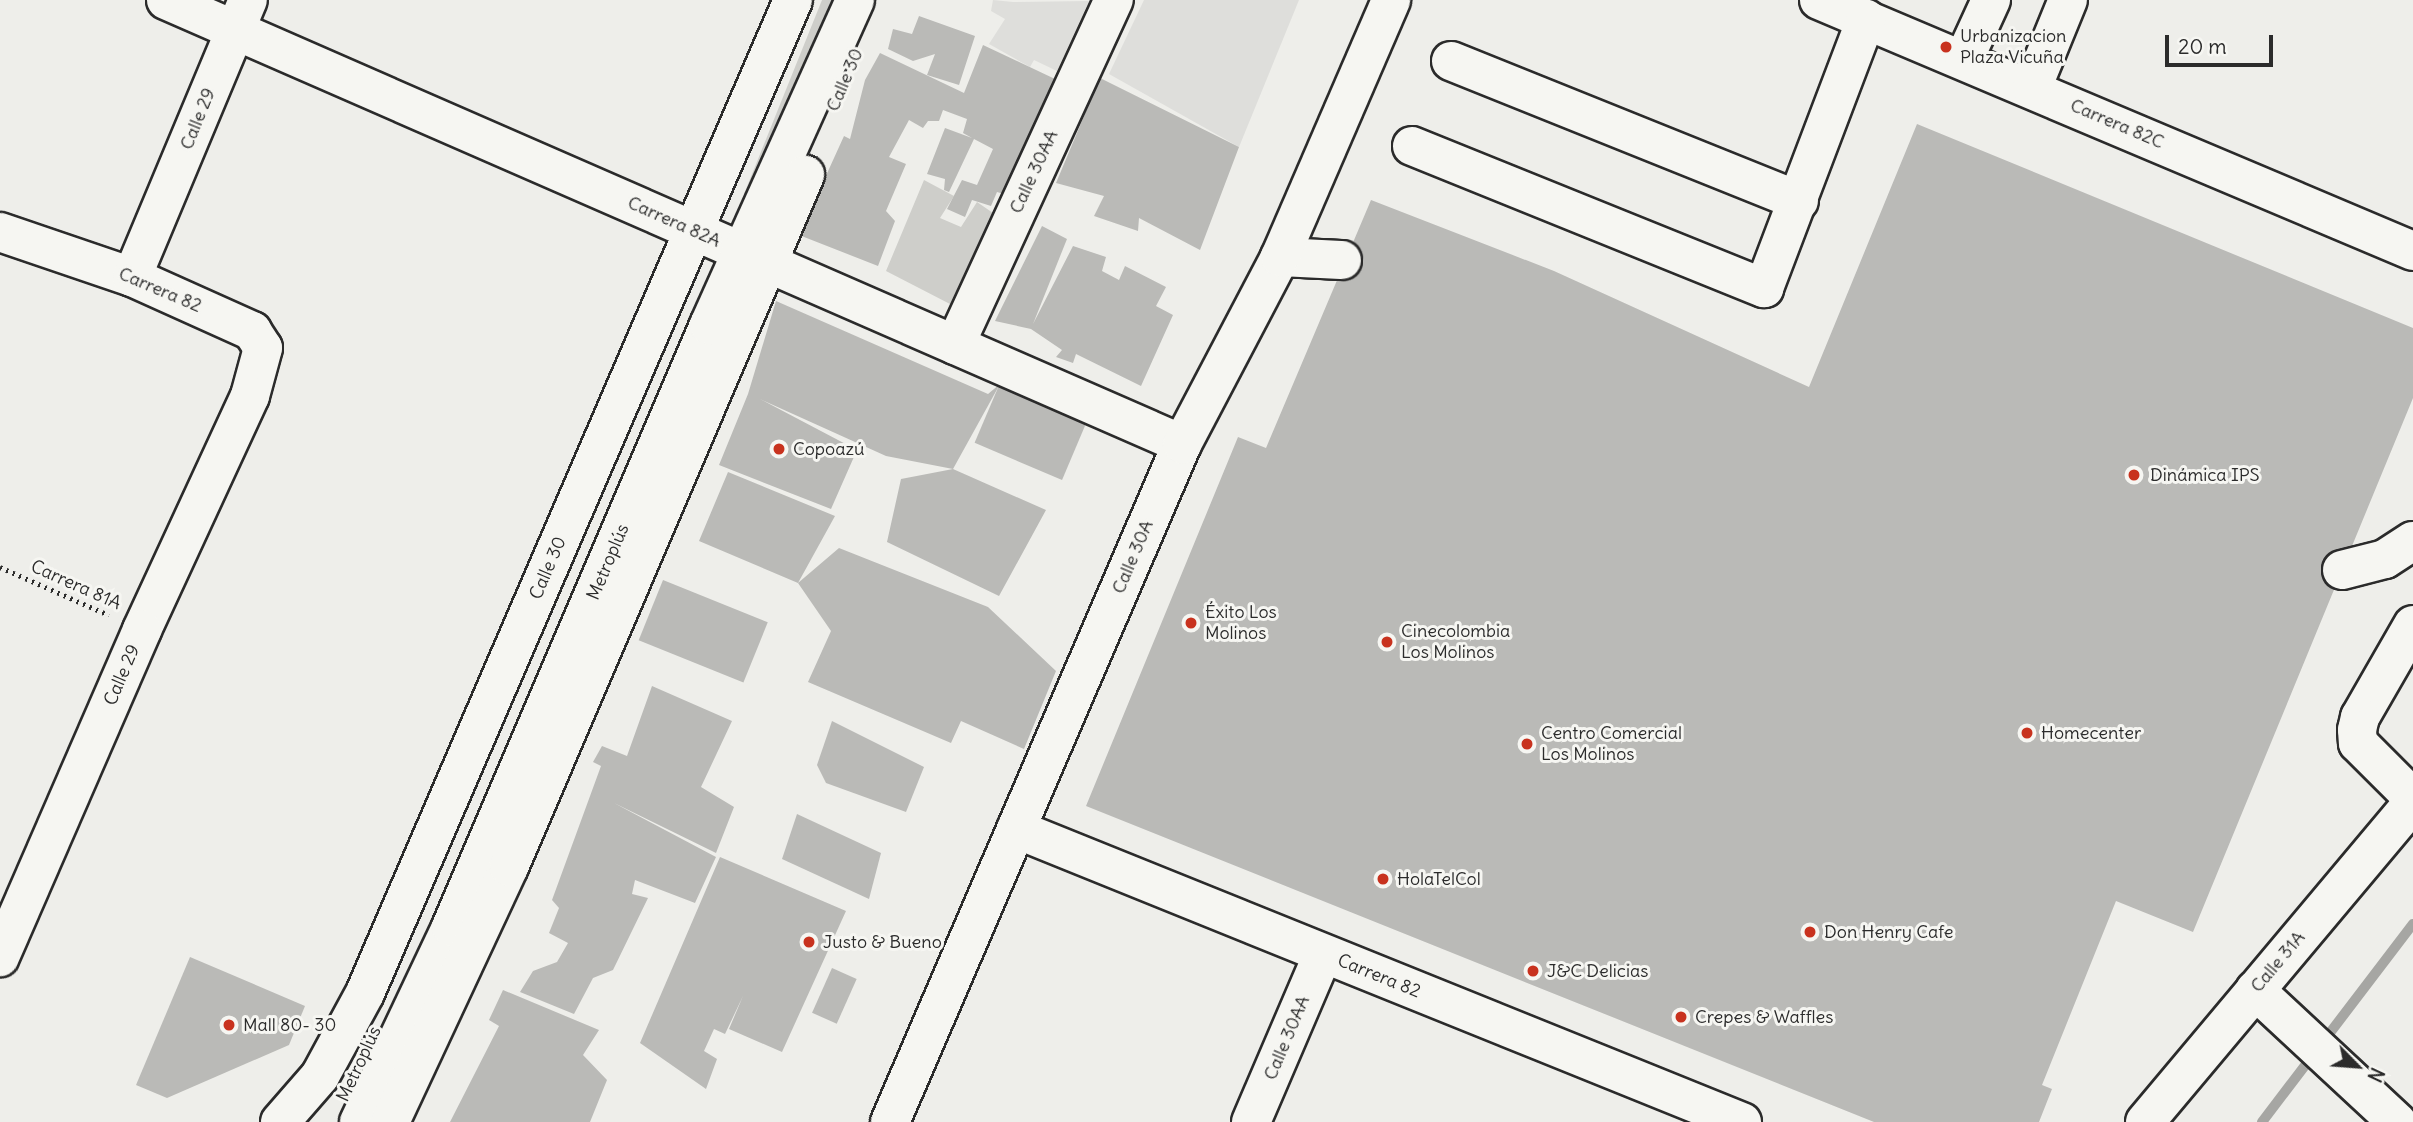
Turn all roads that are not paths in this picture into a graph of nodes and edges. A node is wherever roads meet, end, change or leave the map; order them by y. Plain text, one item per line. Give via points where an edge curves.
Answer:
1 (166, 0) edge
2 (793, 0) edge
3 (812, 0) edge
4 (855, 0) edge
5 (880, 0) edge
6 (1114, 0) edge
7 (1391, 0) edge
8 (1819, 0) edge
9 (1991, 0) edge
10 (2068, 0) edge
11 (241, 15) edge
12 (1866, 19) junction
13 (1964, 59) junction
14 (1451, 61) dead end
15 (2032, 88) junction
16 (1412, 146) dead end
17 (1800, 201) junction
18 (0, 232) edge
19 (730, 246) junction
20 (2413, 251) edge
21 (1280, 257) junction
22 (1342, 260) dead end
23 (132, 277) junction
24 (955, 345) junction
25 (250, 396) joint
26 (1182, 444) junction
27 (2413, 541) edge
28 (2342, 570) dead end
29 (2413, 625) edge
30 (2413, 800) edge
31 (1016, 829) junction
32 (1323, 954) junction
33 (0, 957) edge
34 (2262, 997) junction
35 (2395, 1120) edge
36 (280, 1122) edge
37 (331, 1122) edge
38 (359, 1122) edge
39 (390, 1122) edge
40 (890, 1122) edge
41 (1251, 1122) edge
42 (1742, 1122) edge
43 (2146, 1122) edge

1 - 11 street, Carrera 82A
2 - 19 street, Calle 30
3 - 19 street, Metroplús
4 - 19 street, Metroplús
5 - 19 street, Calle 30
6 - 24 street, Calle 30AA
7 - 21 street, Calle 30A
8 - 12 street, Carrera 82C
9 - 13 street
10 - 15 street
11 - 19 street, Carrera 82A
11 - 23 street, Calle 29
12 - 13 street, Carrera 82C
12 - 17 street
13 - 15 street, Carrera 82C
14 - 17 street
15 - 20 street, Carrera 82C
16 - 17 street via 1764,288
18 - 23 street, Carrera 82
19 - 24 street, Carrera 82A
19 - 36 street, Calle 30 via 365,993 320,1076
19 - 37 street, Metroplús
19 - 38 street, Metroplús via 466,895
19 - 39 street, Calle 30 via 509,867
21 - 22 street
21 - 26 street, Calle 30A
23 - 25 street, Carrera 82 via 252,331 263,348
24 - 26 street, Carrera 82A
25 - 33 street, Calle 29
26 - 31 street, Calle 30A
27 - 28 street via 2385,559
29 - 30 street via 2357,730 2358,743
30 - 34 street, Calle 31A
31 - 32 street, Carrera 82
31 - 40 street, Calle 30A
32 - 41 street, Calle 30AA
32 - 42 street, Carrera 82
34 - 35 street
34 - 43 street, Calle 31A

